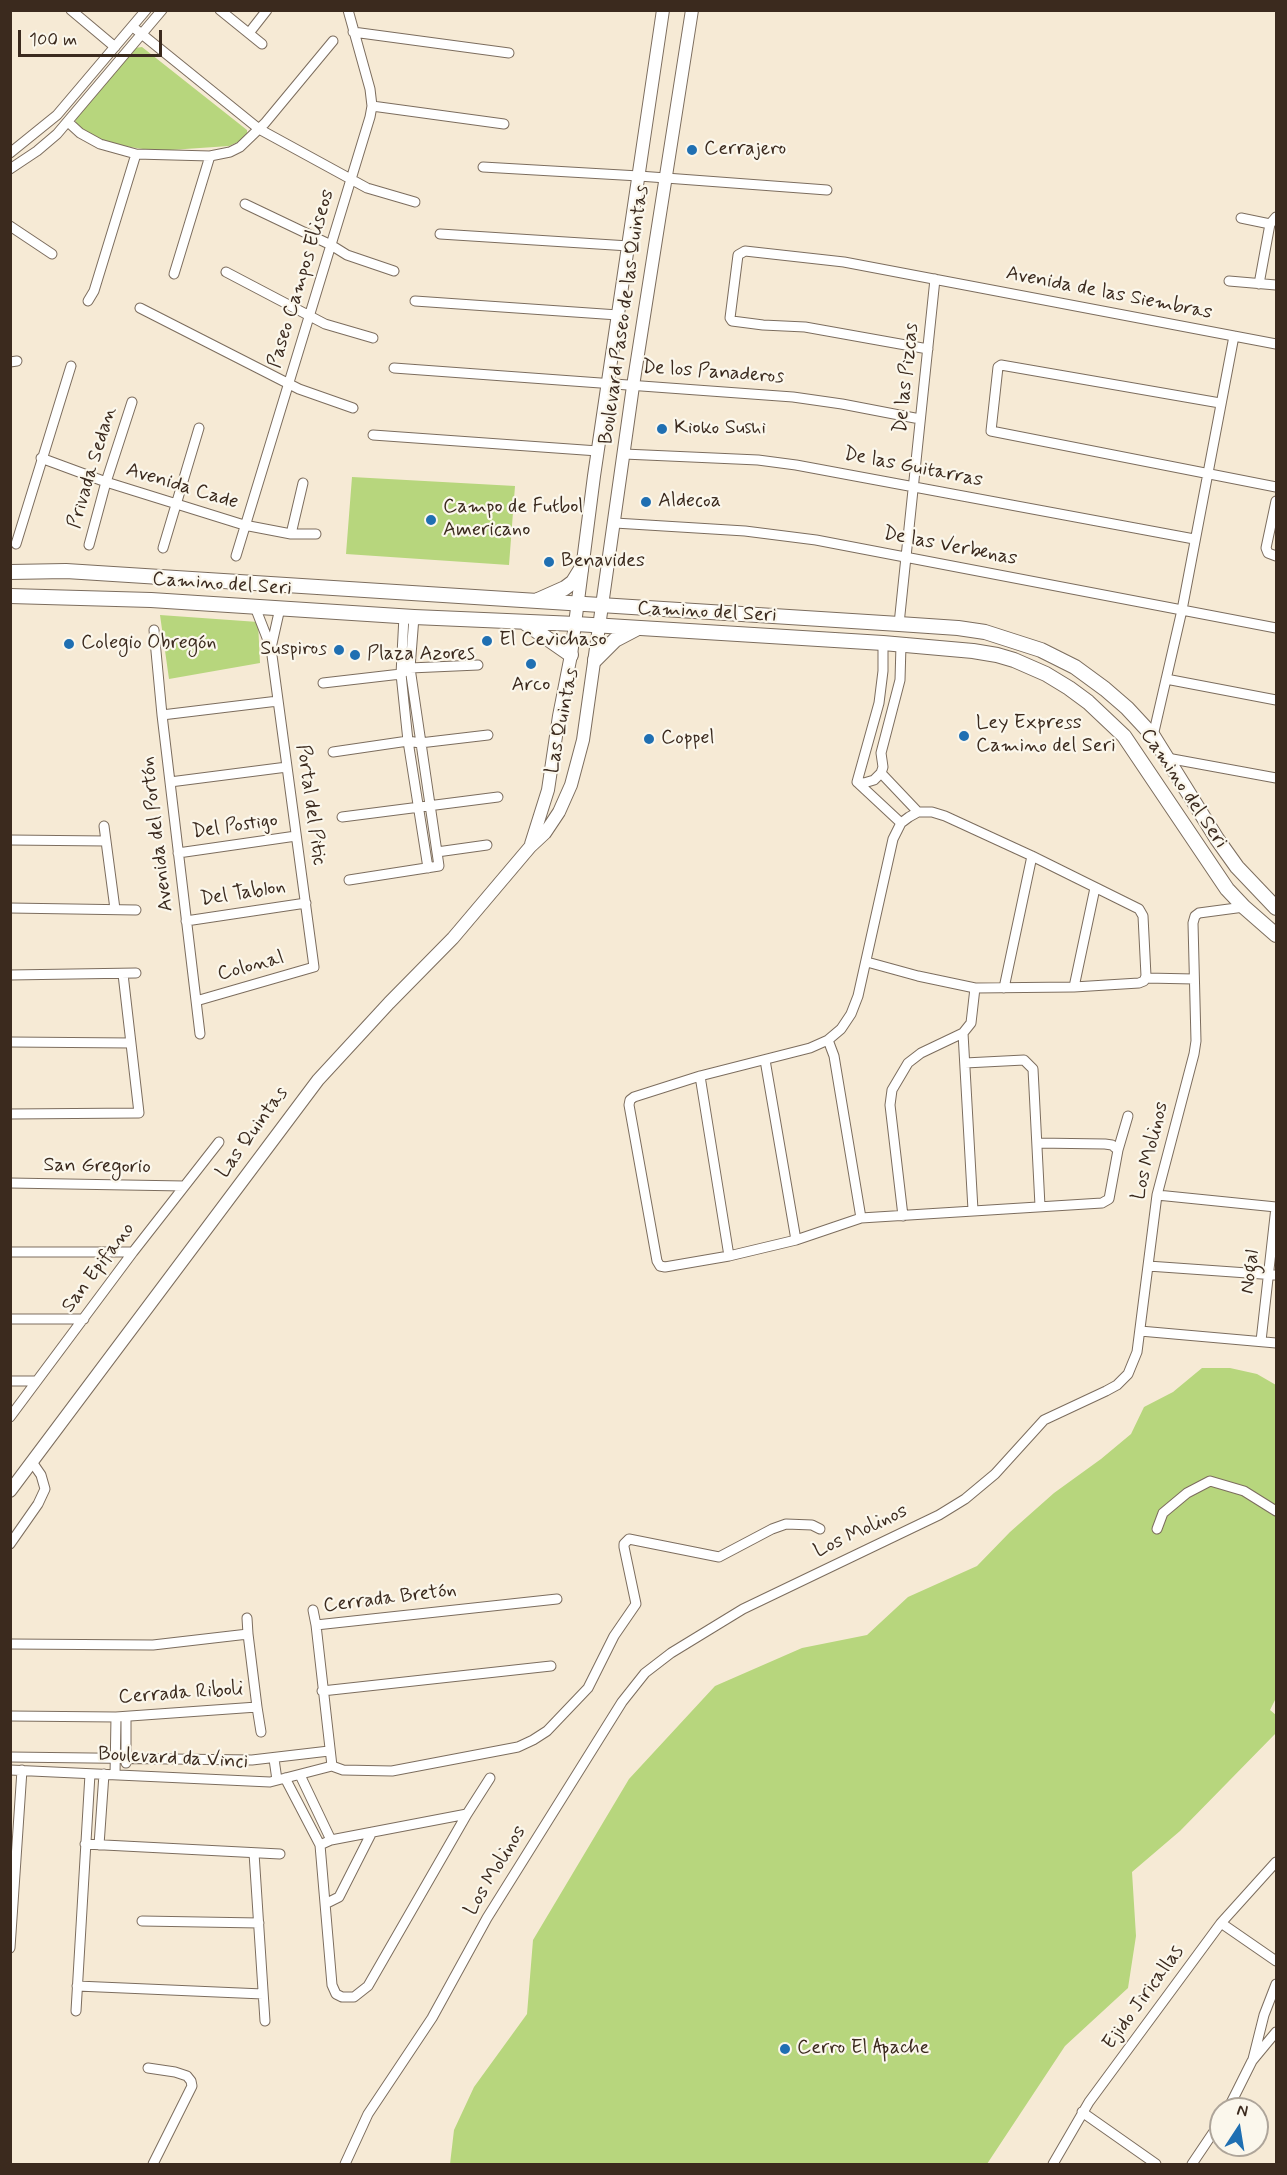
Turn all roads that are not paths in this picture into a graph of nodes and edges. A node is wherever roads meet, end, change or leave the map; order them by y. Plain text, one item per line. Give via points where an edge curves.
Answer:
1 (71, 10) edge
2 (146, 10) edge
3 (162, 10) edge
4 (220, 10) edge
5 (267, 10) edge
6 (348, 10) edge
7 (663, 10) edge
8 (692, 10) edge
9 (133, 27) junction
10 (353, 32) junction
11 (249, 33) junction
12 (143, 35) junction
13 (333, 41) dead end
14 (262, 44) dead end
15 (114, 47) junction
16 (509, 53) dead end
17 (372, 106) junction
18 (68, 122) junction
19 (504, 124) dead end
20 (259, 129) junction
21 (13, 149) edge
22 (136, 154) junction
23 (210, 156) junction
24 (483, 167) dead end
25 (10, 169) edge
26 (639, 176) junction
27 (352, 179) junction
28 (665, 179) junction
29 (827, 190) dead end
30 (414, 202) dead end
31 (245, 204) dead end
32 (1241, 218) dead end
33 (1273, 220) edge
34 (10, 226) edge
35 (440, 234) dead end
36 (331, 245) junction
37 (629, 246) junction
38 (52, 254) dead end
39 (394, 271) dead end
40 (226, 272) dead end
41 (174, 274) dead end
42 (935, 279) junction
43 (1229, 281) dead end
44 (1259, 284) junction
45 (1276, 285) edge
46 (415, 301) dead end
47 (88, 302) dead end
48 (140, 308) dead end
49 (310, 314) junction
50 (618, 315) junction
51 (1234, 336) junction
52 (373, 338) dead end
53 (1276, 344) edge
54 (928, 349) junction
55 (71, 366) dead end
56 (394, 368) dead end
57 (609, 382) junction
58 (289, 383) junction
59 (633, 386) junction
60 (132, 402) dead end
61 (1220, 404) junction
62 (354, 408) dead end
63 (920, 419) junction
64 (199, 428) dead end
65 (373, 435) dead end
66 (598, 451) junction
67 (624, 454) junction
68 (41, 458) junction
69 (1207, 473) junction
70 (106, 482) junction
71 (303, 483) dead end
72 (913, 486) junction
73 (1276, 487) edge
74 (1276, 501) edge
75 (176, 503) junction
76 (615, 523) junction
77 (244, 525) junction
78 (291, 534) junction
79 (316, 534) dead end
80 (1194, 539) junction
81 (16, 544) dead end
82 (89, 545) dead end
83 (163, 548) dead end
84 (1276, 555) edge
85 (236, 556) dead end
86 (905, 556) junction
87 (581, 569) junction
88 (10, 573) edge
89 (10, 596) edge
90 (537, 601) junction
91 (578, 604) junction
92 (602, 605) junction
93 (255, 607) junction
94 (280, 608) junction
95 (1182, 610) junction
96 (409, 616) junction
97 (523, 622) junction
98 (576, 624) junction
99 (899, 624) junction
100 (600, 626) junction
101 (1276, 628) edge
102 (637, 629) junction
103 (154, 630) dead end
104 (883, 643) junction
105 (901, 645) junction
106 (271, 648) junction
107 (571, 655) junction
108 (595, 660) junction
109 (478, 665) dead end
110 (410, 668) junction
111 (401, 674) junction
112 (1166, 679) junction
113 (322, 683) dead end
114 (1276, 700) edge
115 (278, 701) junction
116 (879, 702) junction
117 (894, 706) junction
118 (162, 715) junction
119 (488, 735) dead end
120 (1153, 736) junction
121 (408, 741) junction
122 (420, 743) junction
123 (866, 750) junction
124 (333, 752) dead end
125 (881, 753) junction
126 (1167, 758) junction
127 (287, 767) junction
128 (881, 773) junction
129 (1276, 778) edge
130 (170, 782) junction
131 (857, 782) junction
132 (498, 797) dead end
133 (418, 806) junction
134 (429, 806) junction
135 (918, 812) junction
136 (342, 818) dead end
137 (901, 823) junction
138 (104, 826) dead end
139 (297, 836) junction
140 (10, 840) edge
141 (106, 841) junction
142 (487, 845) dead end
143 (530, 847) junction
144 (437, 852) junction
145 (178, 853) junction
146 (1032, 856) junction
147 (428, 868) junction
148 (350, 880) dead end
149 (1095, 888) junction
150 (306, 903) junction
151 (1244, 907) junction
152 (10, 908) edge
153 (1276, 908) edge
154 (115, 909) junction
155 (136, 910) dead end
156 (186, 921) junction
157 (1276, 935) edge
158 (867, 962) junction
159 (314, 966) joint
160 (135, 973) dead end
161 (123, 974) junction
162 (10, 975) edge
163 (1146, 978) junction
164 (1194, 979) junction
165 (1074, 987) junction
166 (975, 988) junction
167 (1004, 988) junction
168 (196, 1000) junction
169 (963, 1033) junction
170 (200, 1034) dead end
171 (828, 1040) junction
172 (10, 1042) edge
173 (131, 1043) junction
174 (765, 1060) junction
175 (965, 1064) junction
176 (700, 1076) junction
177 (10, 1114) edge
178 (1128, 1116) dead end
179 (219, 1142) dead end
180 (1037, 1143) junction
181 (1118, 1150) junction
182 (10, 1184) edge
183 (184, 1186) junction
184 (1157, 1196) junction
185 (1040, 1206) junction
186 (1276, 1207) edge
187 (973, 1210) junction
188 (903, 1216) junction
189 (861, 1218) junction
190 (796, 1240) junction
191 (10, 1252) edge
192 (133, 1252) junction
193 (729, 1257) junction
194 (1148, 1266) junction
195 (1273, 1274) edge
196 (84, 1318) junction
197 (10, 1319) edge
198 (1140, 1331) junction
199 (1261, 1341) junction
200 (1276, 1343) edge
201 (10, 1381) edge
202 (36, 1381) junction
203 (10, 1418) edge
204 (32, 1462) junction
205 (10, 1491) edge
206 (1276, 1511) edge
207 (820, 1529) dead end
208 (1157, 1529) dead end
209 (10, 1544) edge
210 (557, 1599) dead end
211 (313, 1610) dead end
212 (247, 1618) dead end
213 (316, 1625) junction
214 (248, 1634) junction
215 (10, 1644) edge
216 (551, 1666) dead end
217 (322, 1691) junction
218 (257, 1707) junction
219 (10, 1716) edge
220 (116, 1717) junction
221 (126, 1717) junction
222 (261, 1732) dead end
223 (329, 1751) junction
224 (10, 1757) edge
225 (274, 1759) junction
226 (115, 1760) junction
227 (126, 1760) junction
228 (332, 1766) junction
229 (10, 1770) edge
230 (22, 1770) junction
231 (90, 1773) junction
232 (104, 1774) junction
233 (300, 1774) junction
234 (115, 1775) junction
235 (126, 1775) junction
236 (490, 1778) dead end
237 (281, 1779) junction
238 (467, 1814) junction
239 (372, 1832) junction
240 (331, 1840) junction
241 (14, 1841) edge
242 (85, 1844) junction
243 (99, 1845) junction
244 (320, 1845) junction
245 (254, 1853) junction
246 (280, 1854) dead end
247 (1276, 1862) edge
248 (325, 1904) junction
249 (142, 1921) dead end
250 (259, 1923) junction
251 (1221, 1923) junction
252 (10, 1948) edge
253 (1276, 1961) edge
254 (1276, 1984) edge
255 (77, 1986) junction
256 (263, 1994) junction
257 (76, 2011) dead end
258 (265, 2020) dead end
259 (1276, 2032) edge
260 (1252, 2061) junction
261 (148, 2068) dead end
262 (1234, 2097) edge
263 (1082, 2112) junction
264 (1209, 2139) edge
265 (153, 2164) edge
266 (345, 2164) edge
267 (1053, 2164) edge
268 (1156, 2164) edge
269 (1192, 2164) edge

1 - 15 street
2 - 9 street
3 - 12 street
4 - 11 street
5 - 11 street
6 - 10 street, Paseo Campos Eliseos
7 - 26 street, Boulevard Paseo de las Quintas
8 - 28 street, Boulevard Paseo de las Quintas
9 - 12 street
9 - 15 street
10 - 16 street
10 - 17 street, Paseo Campos Eliseos
11 - 14 street
12 - 18 street
12 - 20 street
13 - 20 street
15 - 21 street via 57,115
17 - 19 street
17 - 27 street, Paseo Campos Eliseos
18 - 22 street via 100,144
18 - 25 street via 37,151
20 - 23 street via 240,147
20 - 27 street
22 - 23 street
22 - 47 street
23 - 41 street
24 - 26 street
26 - 28 street
26 - 37 street, Boulevard Paseo de las Quintas
27 - 30 street via 367,188
27 - 36 street, Paseo Campos Eliseos
28 - 29 street
28 - 59 street, Boulevard Paseo de las Quintas
31 - 36 street
32 - 33 street
33 - 44 street
34 - 38 street
35 - 37 street
36 - 39 street via 347,255
36 - 49 street, Paseo Campos Eliseos
37 - 50 street, Boulevard Paseo de las Quintas
40 - 49 street
42 - 51 street, Avenida de las Siembras
42 - 54 street, De las Pizcas
42 - 54 street, Avenida de las Siembras via 844,262 743,252 738,255 730,318
43 - 44 street
44 - 45 street
46 - 50 street
48 - 58 street
49 - 52 street via 333,327
49 - 58 street, Paseo Campos Eliseos
50 - 57 street, Boulevard Paseo de las Quintas
51 - 53 street, Avenida de las Siembras
51 - 61 street
54 - 63 street, De las Pizcas
55 - 68 street
56 - 57 street, De los Panaderos
57 - 59 street, De los Panaderos
57 - 66 street, Boulevard Paseo de las Quintas
58 - 62 street
58 - 77 street, Paseo Campos Eliseos
59 - 63 street, De los Panaderos via 793,397
59 - 67 street, Boulevard Paseo de las Quintas
60 - 70 street, Privada Sedan
61 - 69 street
61 - 69 street via 998,367 992,432
63 - 72 street, De las Pizcas
64 - 75 street
65 - 66 street
66 - 87 street, Boulevard Paseo de las Quintas
67 - 72 street, De las Guitarras via 758,460
67 - 76 street, Boulevard Paseo de las Quintas
68 - 70 street, Avenida Cade
68 - 81 street
69 - 73 street
69 - 80 street
70 - 75 street, Avenida Cade
70 - 82 street, Privada Sedan
71 - 78 street
72 - 80 street, De las Guitarras
72 - 86 street, De las Pizcas
74 - 84 street via 1266,548
75 - 77 street, Avenida Cade
75 - 83 street
76 - 86 street, De las Verbenas via 779,534
76 - 92 street, Boulevard Paseo de las Quintas
77 - 78 street, Avenida Cade
77 - 85 street, Paseo Campos Eliseos
78 - 79 street, Avenida Cade
80 - 95 street
86 - 95 street, De las Verbenas
86 - 99 street, De las Pizcas
87 - 90 main road via 565,588
87 - 91 street, Boulevard Paseo de las Quintas
88 - 90 main road, Camino del Seri via 66,571
89 - 93 main road, Camino del Seri
90 - 91 main road, Camino del Seri
91 - 92 main road, Camino del Seri
91 - 98 street, Boulevard Paseo de las Quintas
92 - 99 main road, Camino del Seri
92 - 100 street, Boulevard Paseo de las Quintas
93 - 94 main road, Camino del Seri
93 - 106 street, Portal del Pitic
94 - 96 main road, Camino del Seri
94 - 106 street, Portal del Pitic
95 - 101 street, De las Verbenas
95 - 112 street
96 - 97 main road, Camino del Seri
96 - 110 street
96 - 111 street
97 - 98 main road, Camino del Seri
97 - 107 main road
98 - 100 main road, Camino del Seri
98 - 107 street, Las Quintas
99 - 120 main road, Camino del Seri via 985,632 1041,650 1105,688
100 - 102 main road, Camino del Seri
100 - 108 street, Las Quintas
102 - 104 main road, Camino del Seri
102 - 108 main road via 615,640
103 - 118 street, Avenida del Portón
104 - 105 main road, Camino del Seri
104 - 116 street
105 - 117 street
105 - 151 main road, Camino del Seri via 973,651 1014,660 1046,674 1088,702 1124,736 1227,889
106 - 115 street, Portal del Pitic
107 - 143 street, Las Quintas via 548,790
108 - 143 street, Las Quintas via 583,740 571,785 553,822
109 - 110 street
110 - 111 street
110 - 122 street
111 - 113 street
111 - 121 street
112 - 114 street
112 - 120 street
115 - 118 street
115 - 127 street, Portal del Pitic
116 - 117 street
116 - 123 street
117 - 125 street
118 - 130 street, Avenida del Portón
119 - 122 street
120 - 126 main road, Camino del Seri
121 - 122 street
121 - 124 street
121 - 133 street
122 - 134 street
123 - 125 street
123 - 131 street
125 - 128 street
126 - 129 street
126 - 153 main road, Camino del Seri via 1237,867
127 - 130 street
127 - 139 street, Portal del Pitic
128 - 131 street via 869,783
128 - 135 street
130 - 145 street, Avenida del Portón
131 - 137 street
132 - 134 street
133 - 134 street
133 - 136 street
133 - 147 street
134 - 144 street
135 - 137 street
135 - 146 street via 938,813
137 - 158 street via 893,839
138 - 141 street
139 - 145 street, Del Postigo
139 - 150 street, Portal del Pitic
140 - 141 street
141 - 154 street
142 - 144 street
143 - 204 street, Las Quintas via 453,938 318,1080
144 - 147 street via 439,866
145 - 156 street, Avenida del Portón
146 - 149 street
146 - 167 street
147 - 148 street
149 - 163 street via 1142,912
149 - 165 street
150 - 156 street, Del Tablon
150 - 159 street, Portal del Pitic
151 - 157 main road, Camino del Seri
151 - 164 street, Los Molinos via 1195,916
152 - 154 street
154 - 155 street
156 - 168 street, Avenida del Portón
158 - 166 street
158 - 171 street via 851,1014
159 - 168 street, Colonal via 311,970
160 - 161 street
161 - 162 street
161 - 173 street
163 - 164 street
163 - 165 street via 1139,983
164 - 184 street, Los Molinos via 1194,1054
165 - 167 street
166 - 167 street
166 - 169 street via 971,1023
168 - 170 street, Avenida del Portón
169 - 175 street
169 - 188 street via 908,1063 892,1090 890,1105
171 - 174 street
171 - 189 street
172 - 173 street
173 - 177 street via 139,1113
174 - 176 street
174 - 190 street
175 - 180 street via 1024,1060 1030,1064
175 - 187 street
176 - 193 street
176 - 193 street via 634,1097 629,1105 658,1264 665,1267
178 - 181 street
179 - 183 street, San Epifano
180 - 181 street via 1105,1144
180 - 185 street
181 - 185 street via 1109,1199 1102,1203
182 - 183 street, San Gregorio
183 - 192 street, San Epifano
184 - 186 street
184 - 194 street, Los Molinos
185 - 187 street
186 - 195 street, Nogal
187 - 188 street
188 - 189 street
189 - 190 street
190 - 193 street
191 - 192 street
192 - 196 street, San Epifano
194 - 195 street
194 - 198 street, Los Molinos
195 - 199 street, Nogal
196 - 197 street
196 - 202 street, San Epifano
198 - 199 street
198 - 266 street, Los Molinos via 1135,1360 1124,1379 1044,1420 995,1474 958,1503 743,1609 645,1673 622,1702 492,1909 432,2018 368,2114
199 - 200 street
201 - 202 street
202 - 203 street, San Epifano
204 - 205 street, Las Quintas
204 - 209 street via 45,1489
206 - 208 street via 1244,1491 1210,1481 1187,1493 1163,1513
207 - 228 street via 786,1524 719,1557 629,1539 624,1547 636,1604 614,1636 588,1688 547,1731 518,1747 392,1771 343,1770
210 - 213 street, Cerrada Bretón
211 - 213 street
212 - 214 street, Cerrada Riboli
213 - 217 street, Cerrada Bretón
214 - 215 street via 153,1645
214 - 218 street, Cerrada Riboli
216 - 217 street
217 - 223 street, Cerrada Bretón
218 - 221 street, Cerrada Riboli
218 - 222 street
219 - 220 street, Cerrada Riboli
220 - 221 street, Cerrada Riboli
220 - 226 street
221 - 227 street
223 - 225 street, Boulevard da Vinci
223 - 228 street, Cerrada Bretón
224 - 226 street, Boulevard da Vinci
225 - 227 street, Boulevard da Vinci
225 - 237 street
226 - 227 street, Boulevard da Vinci
226 - 234 street
227 - 235 street
228 - 233 street, Boulevard da Vinci
229 - 230 street, Boulevard da Vinci
230 - 231 street, Boulevard da Vinci
230 - 241 street
231 - 232 street, Boulevard da Vinci
231 - 242 street
232 - 234 street, Boulevard da Vinci
232 - 243 street
233 - 237 street, Boulevard da Vinci
233 - 240 street
234 - 235 street, Boulevard da Vinci
235 - 237 street, Boulevard da Vinci
236 - 238 street
237 - 244 street
238 - 239 street
238 - 248 street via 368,1986 354,1996 342,1997 332,1985
239 - 240 street
239 - 248 street via 339,1897
240 - 244 street
241 - 252 street
242 - 243 street
242 - 255 street
243 - 245 street
244 - 248 street
245 - 246 street
245 - 250 street
247 - 251 street, Ejido Jiricallas
249 - 250 street
250 - 256 street
251 - 253 street
251 - 263 street, Ejido Jiricallas
254 - 260 street
255 - 256 street
255 - 257 street
256 - 258 street
259 - 260 street
260 - 262 street
261 - 265 street via 187,2076 192,2086
263 - 267 street, Ejido Jiricallas
263 - 268 street
264 - 269 street

